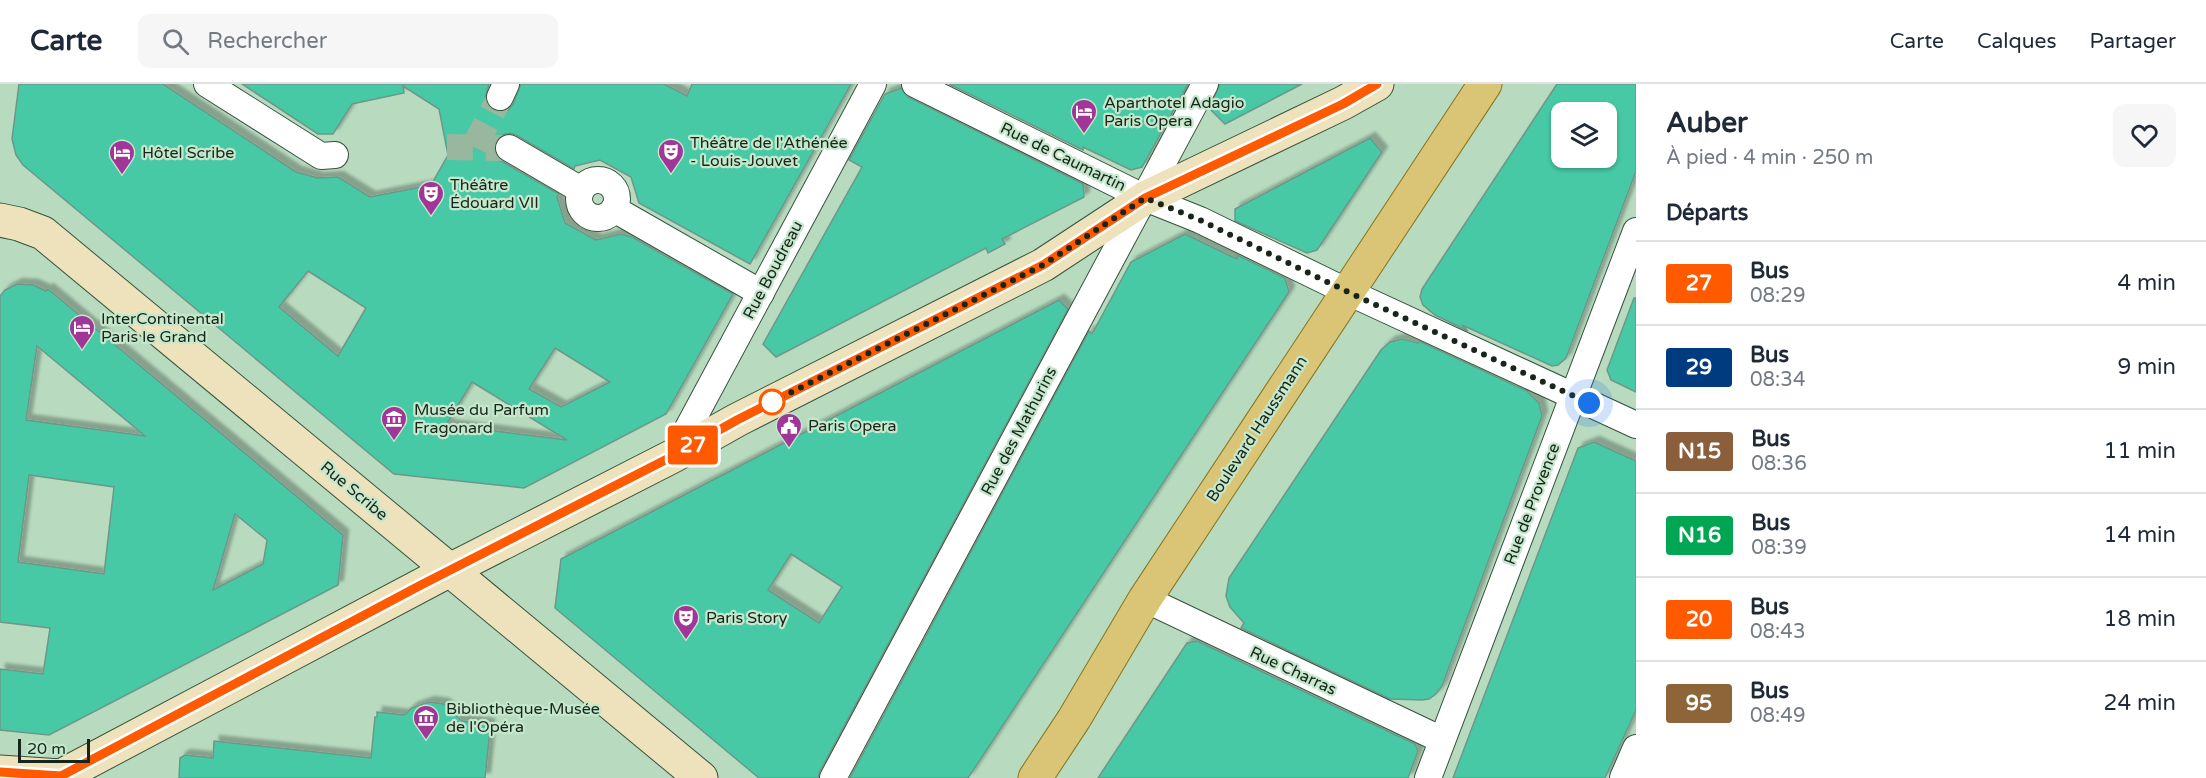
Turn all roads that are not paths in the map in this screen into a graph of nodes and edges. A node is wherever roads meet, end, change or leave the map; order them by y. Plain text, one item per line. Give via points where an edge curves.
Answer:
1 (207, 84) edge
2 (873, 84) edge
3 (915, 84) edge
4 (1205, 84) edge
5 (1377, 84) edge
6 (1485, 84) edge
7 (509, 148) tunnel mouth
8 (335, 155) dead end
9 (1145, 198) junction
10 (0, 220) edge
11 (1636, 231) edge
12 (761, 293) junction
13 (1358, 297) junction
14 (1573, 396) junction
15 (1636, 425) edge
16 (673, 456) junction
17 (450, 570) junction
18 (1155, 605) junction
19 (1442, 740) junction
20 (1636, 748) edge
21 (0, 772) edge
22 (60, 777) edge
23 (701, 778) edge
24 (833, 778) edge
25 (1035, 778) edge
26 (1428, 778) edge
27 (1623, 778) edge

1 - 8 street via 321,156
2 - 12 street, Rue Boudreau
3 - 9 street, Rue de Caumartin
4 - 9 street, Rue des Mathurins
5 - 9 street
6 - 13 main road, Boulevard Haussmann
7 - 12 street via 581,190 596,180 607,182 615,191 614,209
9 - 13 street, Rue de Caumartin via 1200,220
9 - 16 street via 1043,265
9 - 24 street, Rue des Mathurins
10 - 17 street, Rue Scribe via 43,233
11 - 14 street, Rue de Provence
12 - 16 street, Rue Boudreau
13 - 14 street, Rue de Caumartin
13 - 18 main road, Boulevard Haussmann
14 - 15 street, Rue de Caumartin
14 - 19 street, Rue de Provence
16 - 17 street
17 - 22 street
17 - 23 street, Rue Scribe
18 - 19 street, Rue Charras
18 - 25 main road, Boulevard Haussmann
19 - 26 street, Rue de Provence
20 - 27 street
21 - 22 street

